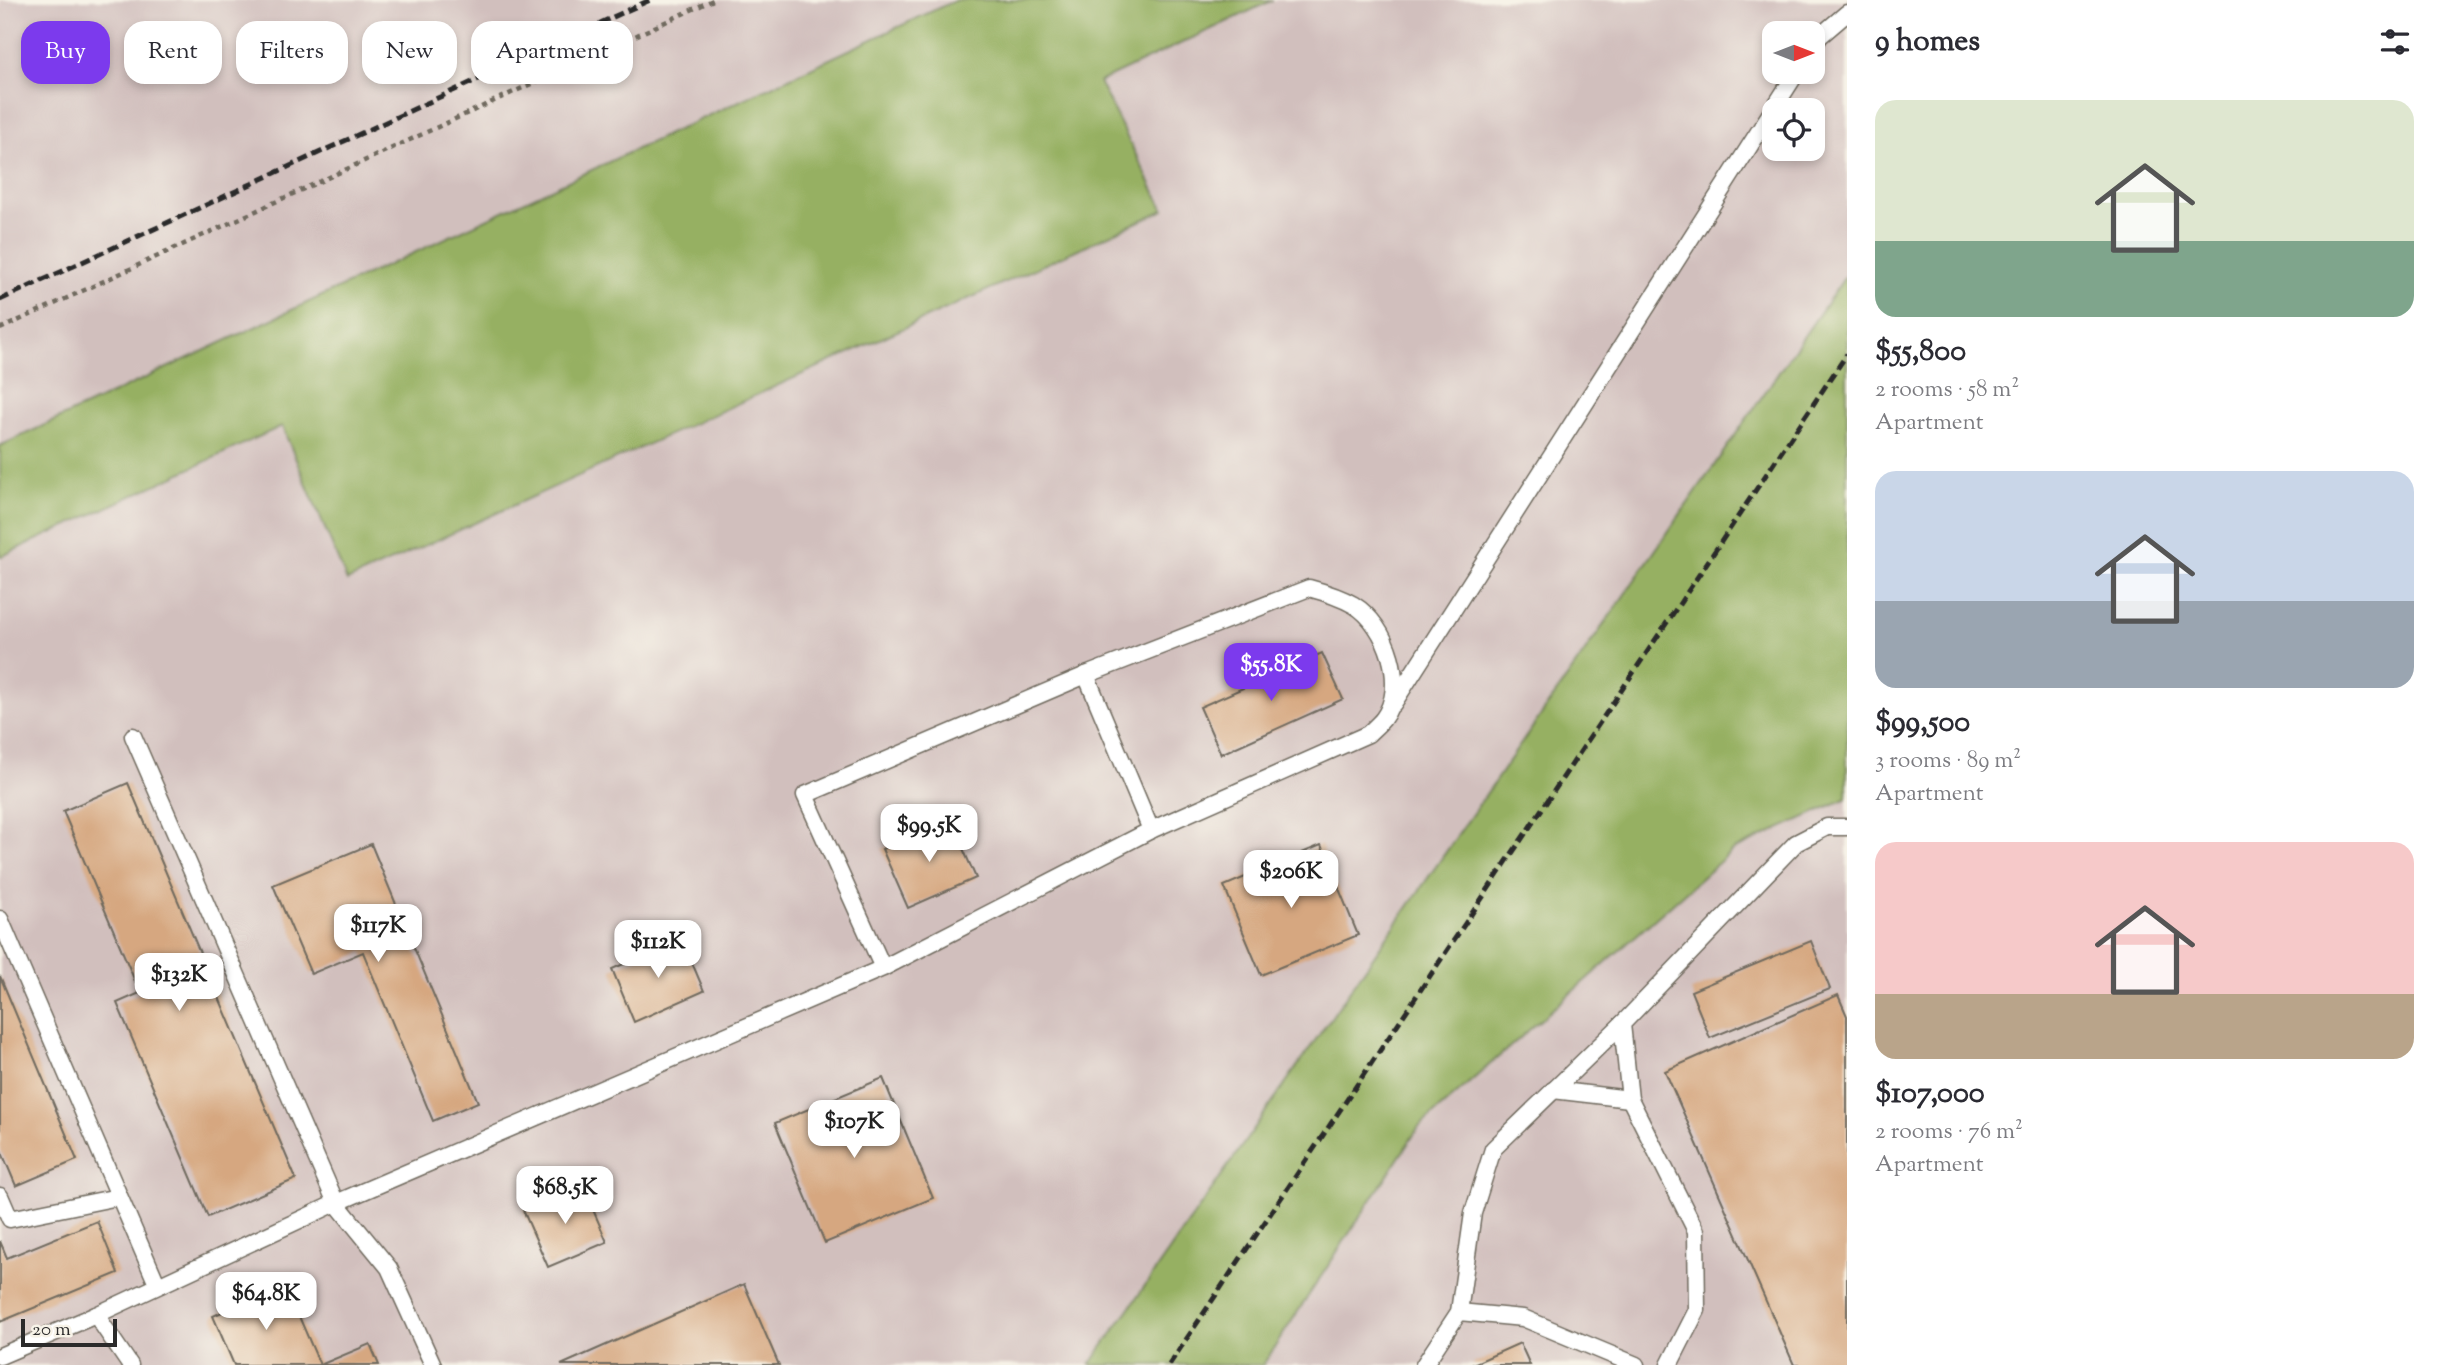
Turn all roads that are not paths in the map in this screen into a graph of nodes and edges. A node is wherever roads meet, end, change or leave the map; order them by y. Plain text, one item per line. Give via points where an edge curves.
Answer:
1 (1847, 13) edge
2 (1825, 32) edge
3 (1789, 84) edge
4 (1086, 675) junction
5 (1385, 718) junction
6 (133, 736) dead end
7 (1847, 827) edge
8 (1151, 830) junction
9 (0, 919) edge
10 (883, 968) junction
11 (1622, 1024) junction
12 (1553, 1090) junction
13 (1630, 1100) junction
14 (0, 1196) edge
15 (118, 1196) junction
16 (336, 1203) junction
17 (157, 1284) junction
18 (1459, 1312) junction
19 (96, 1315) junction
20 (0, 1356) edge
21 (130, 1365) edge
22 (433, 1365) edge
23 (1424, 1365) edge
24 (1636, 1365) edge
25 (1670, 1365) edge

1 - 2 lane
3 - 5 lane
4 - 5 lane via 1308,588 1356,606 1383,635 1393,663 1394,691
4 - 8 lane
4 - 10 lane via 805,795
5 - 8 lane via 1368,734
6 - 16 lane
7 - 11 lane via 1827,827 1796,843
8 - 10 lane
9 - 15 lane
10 - 16 lane
11 - 12 lane
11 - 13 lane
12 - 13 lane
12 - 18 lane via 1493,1149 1473,1213
13 - 25 lane via 1696,1231 1697,1310
14 - 15 lane via 10,1219
15 - 17 lane
16 - 17 lane
16 - 22 lane via 390,1268
17 - 19 lane
18 - 23 lane
18 - 24 lane via 1523,1318
19 - 20 lane
19 - 21 lane

